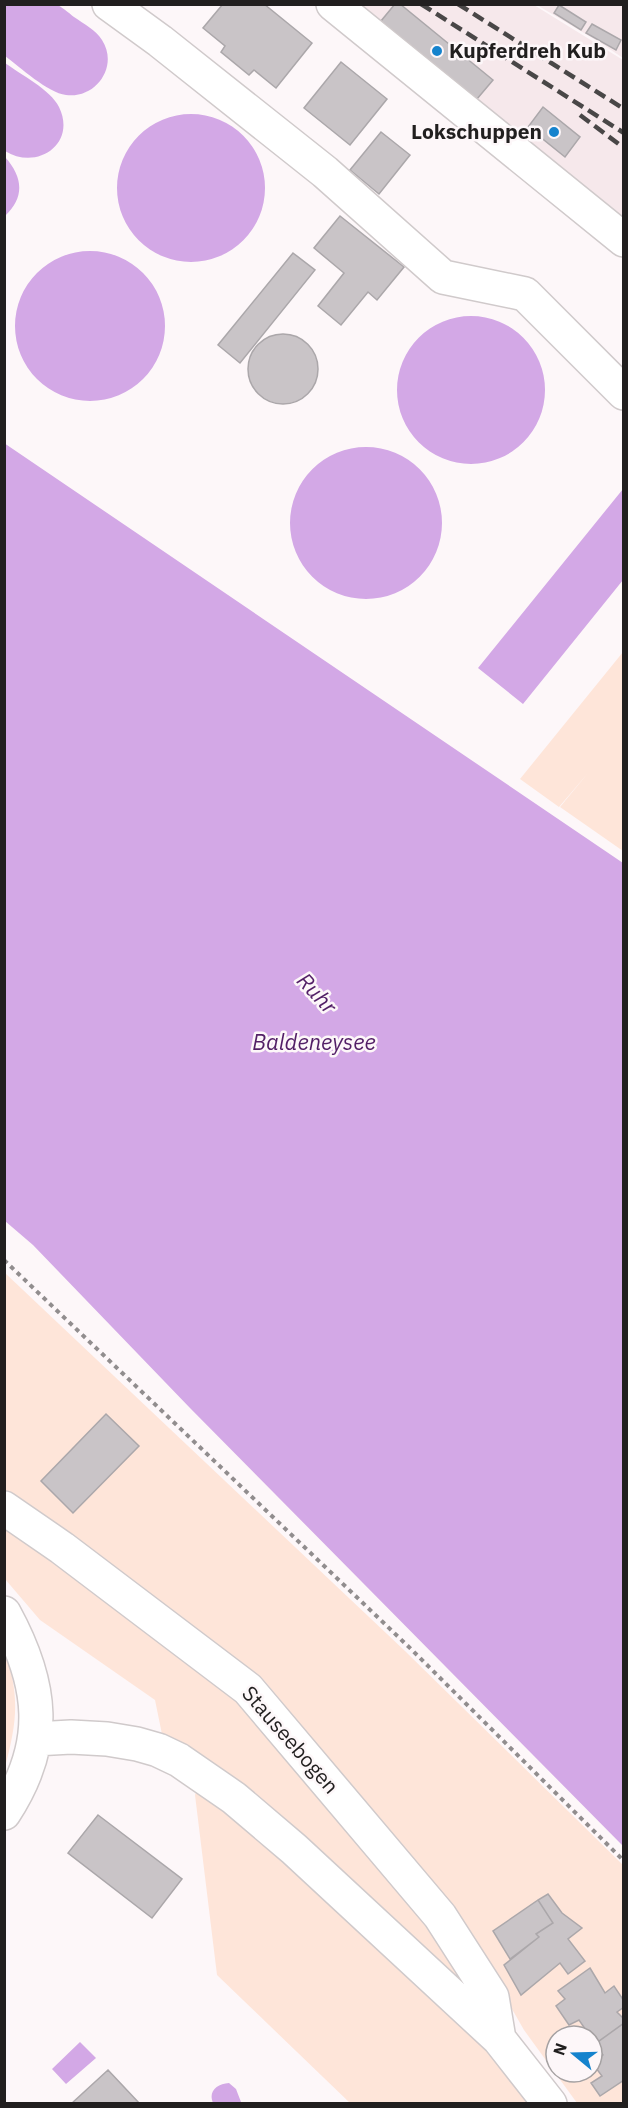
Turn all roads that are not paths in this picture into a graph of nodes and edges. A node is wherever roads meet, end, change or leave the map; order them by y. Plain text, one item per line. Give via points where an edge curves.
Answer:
1 (109, 4) edge
2 (333, 4) edge
3 (624, 240) edge
4 (624, 393) edge
5 (4, 1508) edge
6 (4, 1613) edge
7 (35, 1739) junction
8 (4, 1813) edge
9 (499, 2038) junction
10 (549, 2103) edge

1 - 4 street via 325,172 443,277 525,294
2 - 3 street
5 - 9 street, Stauseebogen via 63,1548 248,1689 440,1916 492,1997
6 - 7 street via 16,1635 34,1695
7 - 8 street via 18,1792
7 - 9 street, Stauseebogen via 71,1737 137,1743 179,1760 234,1798 294,1850
9 - 10 street, Stauseebogen

